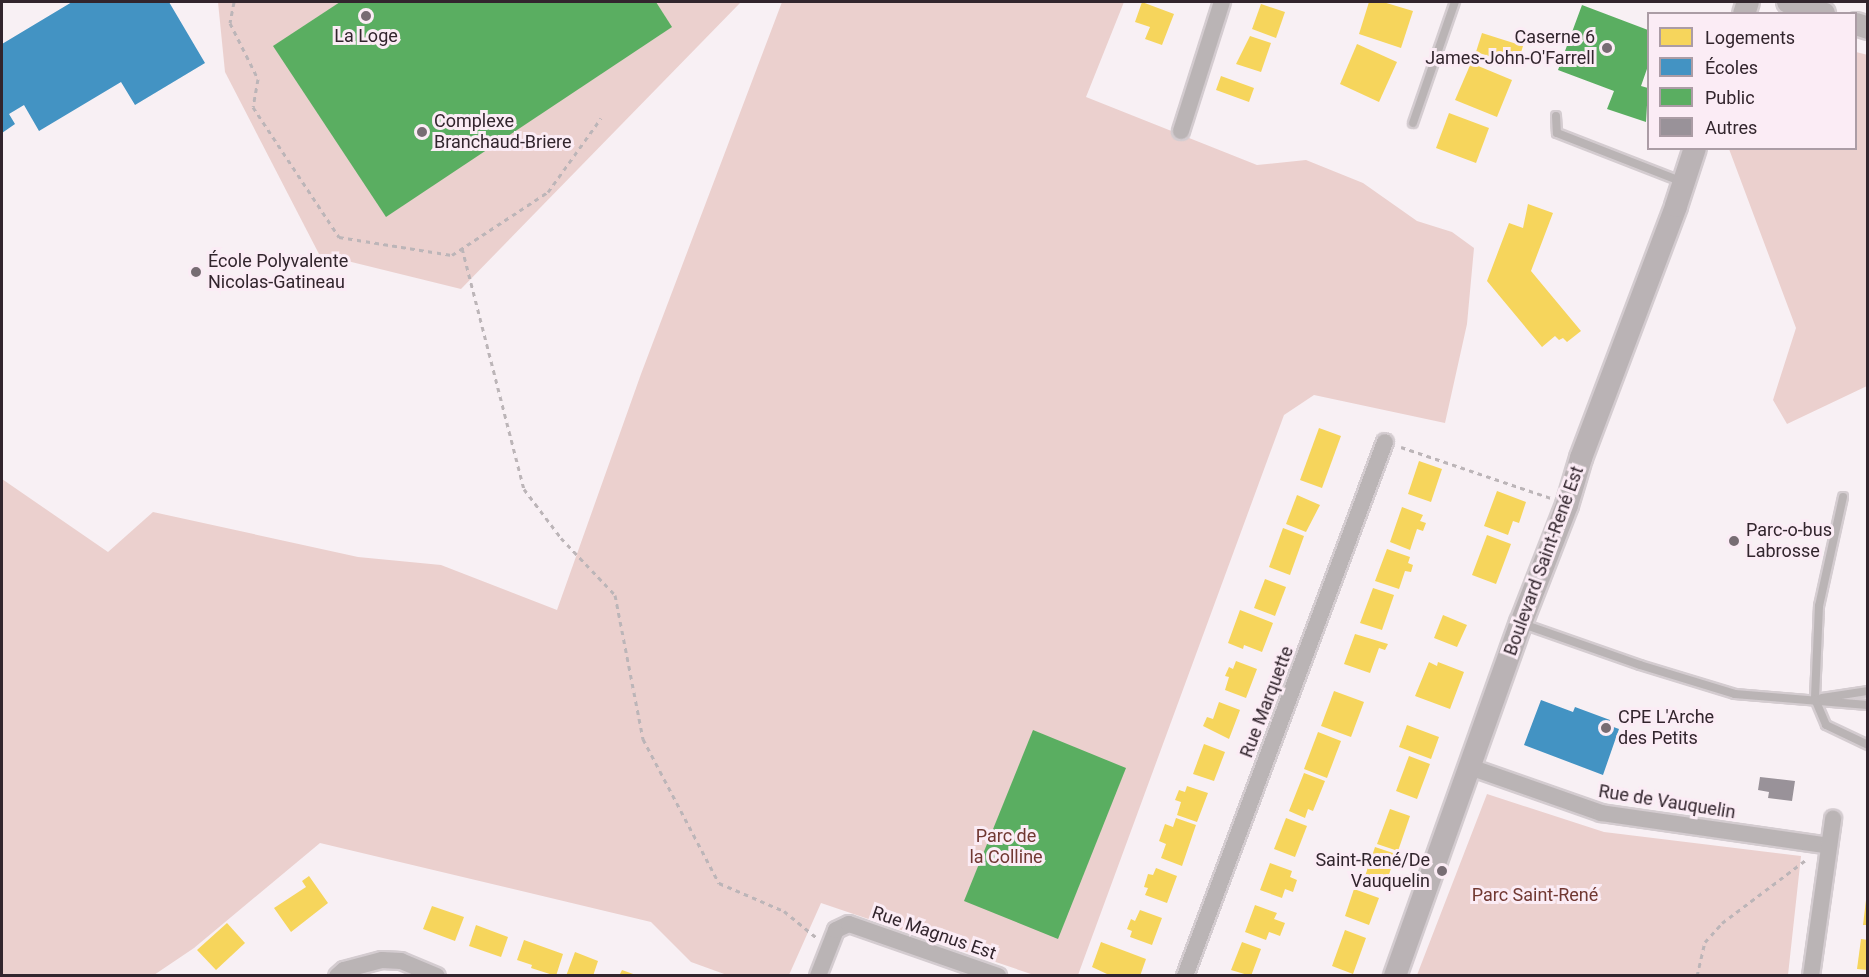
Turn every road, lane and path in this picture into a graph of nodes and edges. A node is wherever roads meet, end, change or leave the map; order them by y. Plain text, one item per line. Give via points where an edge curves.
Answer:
1 (234, 2) edge
2 (1222, 2) edge
3 (1455, 2) edge
4 (1788, 2) edge
5 (1818, 12) edge
6 (1556, 116) dead end
7 (601, 118) dead end
8 (1413, 123) dead end
9 (1181, 131) dead end
10 (1694, 150) edge
11 (1683, 182) junction
12 (462, 248) junction
13 (1385, 442) joint
14 (1843, 497) dead end
15 (1567, 505) junction
16 (1521, 623) junction
17 (1868, 691) edge
18 (1815, 699) junction
19 (1868, 705) edge
20 (1868, 745) edge
21 (1470, 767) junction
22 (1833, 819) dead end
23 (1829, 846) junction
24 (830, 945) junction
25 (337, 975) edge
26 (437, 975) edge
27 (818, 975) edge
28 (998, 975) edge
29 (1185, 975) edge
30 (1395, 975) edge
31 (1697, 975) edge
32 (1811, 975) edge

1 - 12 path via 230,23 258,79 253,107 339,237 452,255
2 - 9 street
3 - 8 lane
4 - 5 street
6 - 11 lane via 1557,133
7 - 12 path via 548,192
10 - 11 street, Boulevard Saint-René Est
11 - 15 street, Boulevard Saint-René Est
12 - 24 path via 524,489 561,538 615,596 643,739 719,882 784,911
13 - 15 path
13 - 29 street, Rue Marquette
14 - 18 lane via 1819,606
15 - 16 street, Boulevard Saint-René Est
16 - 18 lane via 1735,694
16 - 21 street, Boulevard Saint-René Est
17 - 18 lane
18 - 19 lane
18 - 20 lane via 1826,725
21 - 23 street, Rue de Vauquelin via 1601,813
21 - 30 street, Boulevard Saint-René Est
22 - 23 street
23 - 31 path via 1793,867 1722,923 1705,942
23 - 32 street
24 - 27 street, Rue Magnus Est
24 - 28 street, Rue Magnus Est via 836,930 849,924
25 - 26 street via 382,960 401,961

